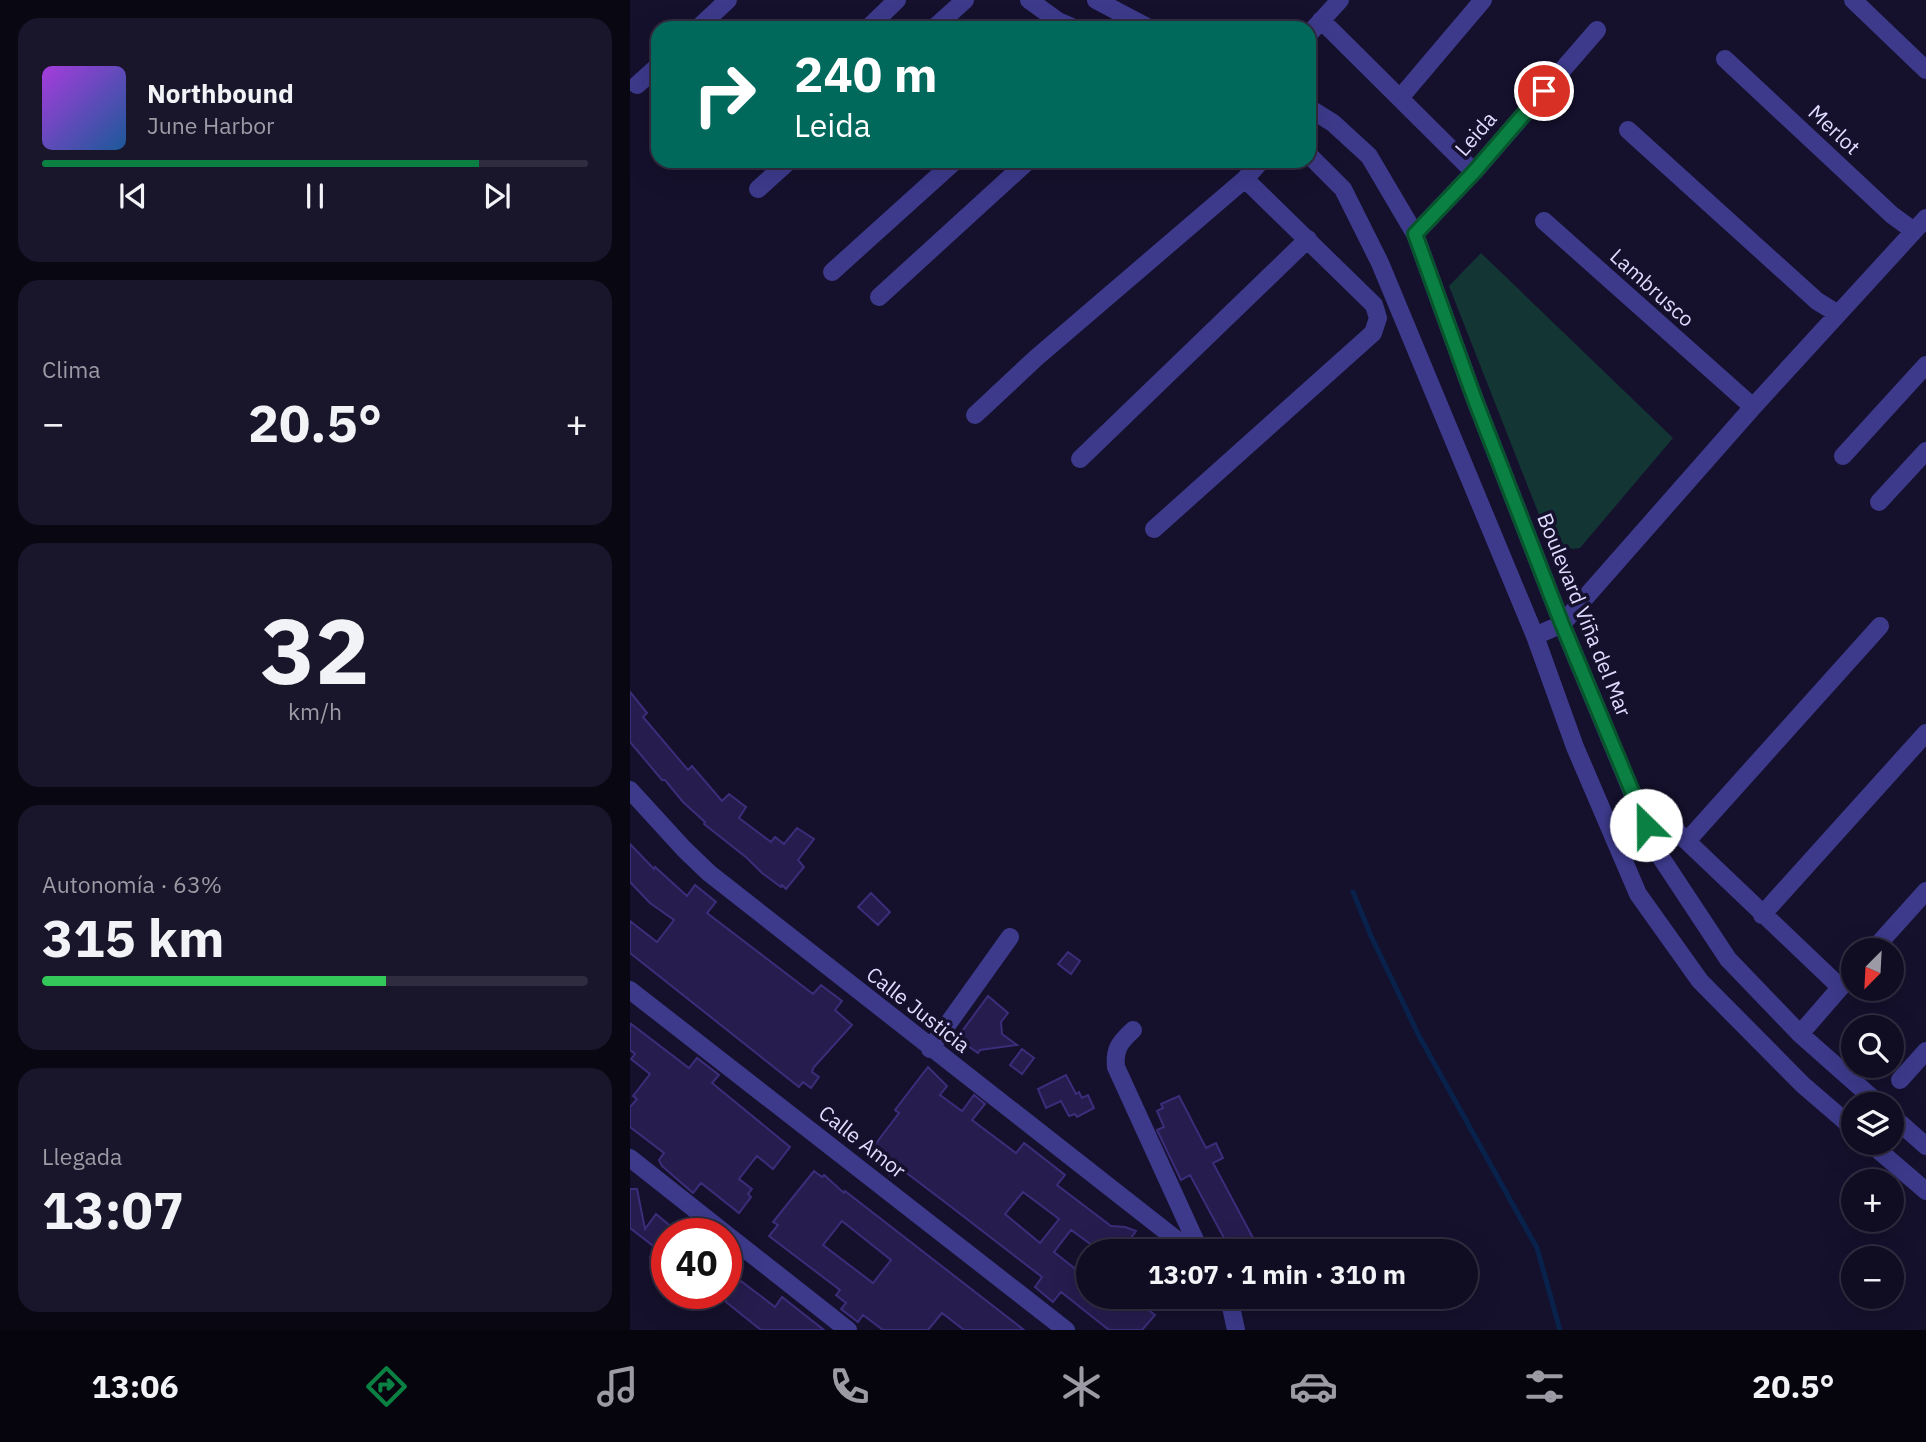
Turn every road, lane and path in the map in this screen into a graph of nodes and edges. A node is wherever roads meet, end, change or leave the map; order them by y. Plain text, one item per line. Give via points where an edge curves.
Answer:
1 (728, 0) edge
2 (897, 0) edge
3 (965, 0) edge
4 (1029, 0) edge
5 (1096, 0) edge
6 (1340, 0) edge
7 (1483, 0) edge
8 (1853, 0) edge
9 (706, 21) edge
10 (874, 21) edge
11 (942, 21) edge
12 (1058, 21) edge
13 (1136, 21) edge
14 (1316, 26) edge
15 (1316, 28) edge
16 (1597, 30) dead end
17 (1725, 59) dead end
18 (1926, 70) edge
19 (651, 72) edge
20 (637, 85) dead end
21 (1400, 98) junction
22 (1316, 112) edge
23 (1628, 130) dead end
24 (1316, 162) edge
25 (781, 168) edge
26 (947, 168) edge
27 (1020, 168) edge
28 (1255, 168) edge
29 (1474, 172) junction
30 (1245, 179) junction
31 (758, 189) dead end
32 (1544, 221) dead end
33 (1920, 224) edge
34 (1415, 234) junction
35 (1308, 239) junction
36 (832, 272) dead end
37 (879, 297) dead end
38 (1838, 314) junction
39 (1926, 365) edge
40 (1753, 407) junction
41 (975, 415) dead end
42 (1926, 451) edge
43 (1843, 456) dead end
44 (1080, 459) dead end
45 (1879, 502) dead end
46 (1154, 529) dead end
47 (1562, 624) junction
48 (1880, 626) dead end
49 (1535, 636) junction
50 (1926, 733) edge
51 (630, 790) edge
52 (1671, 826) dead end
53 (1687, 841) junction
54 (1926, 891) edge
55 (1762, 915) junction
56 (1010, 937) dead end
57 (1885, 938) edge
58 (1840, 987) joint
59 (630, 990) edge
60 (1133, 1030) dead end
61 (1800, 1034) junction
62 (930, 1049) junction
63 (1924, 1058) edge
64 (1900, 1080) dead end
65 (1865, 1092) edge
66 (1841, 1118) edge
67 (1904, 1127) edge
68 (1926, 1146) edge
69 (1884, 1155) edge
70 (630, 1158) edge
71 (1926, 1191) edge
72 (706, 1218) edge
73 (1175, 1239) edge
74 (1195, 1239) edge
75 (742, 1247) edge
76 (1231, 1309) edge
77 (848, 1330) edge
78 (1066, 1330) edge
79 (1236, 1330) edge

1 - 9 street
2 - 10 street
3 - 11 street
4 - 12 street
5 - 13 street
6 - 14 street
7 - 21 street
8 - 18 street
15 - 21 street
16 - 29 street, Leida
17 - 33 street, Merlot via 1892,215
19 - 20 street
21 - 29 street
22 - 34 street, Boulevard Viña del Mar via 1369,156
23 - 38 street via 1817,301
24 - 49 street via 1343,188 1380,263
25 - 31 street
26 - 36 street
27 - 37 street
28 - 30 street
29 - 34 street, Leida
30 - 35 street
30 - 41 street
32 - 40 street, Lambrusco
33 - 38 street
34 - 47 street, Boulevard Viña del Mar
35 - 44 street
35 - 46 street via 1374,305 1378,318 1373,333
38 - 40 street
39 - 43 street
40 - 47 street
42 - 45 street
47 - 49 street
47 - 61 street, Boulevard Viña del Mar via 1656,850 1728,959
48 - 53 street
49 - 66 street via 1575,747 1638,894 1700,981
50 - 55 street
51 - 62 street, Calle Justicia via 709,873
52 - 53 street
53 - 55 street
54 - 57 street
55 - 58 street
56 - 62 street
58 - 61 street
59 - 78 street, Calle Amor
60 - 74 street via 1118,1044 1116,1067
61 - 65 street, Boulevard Viña del Mar
62 - 73 street, Calle Justicia
63 - 64 street
67 - 68 street
69 - 71 street
70 - 72 street
75 - 77 street
76 - 79 street

